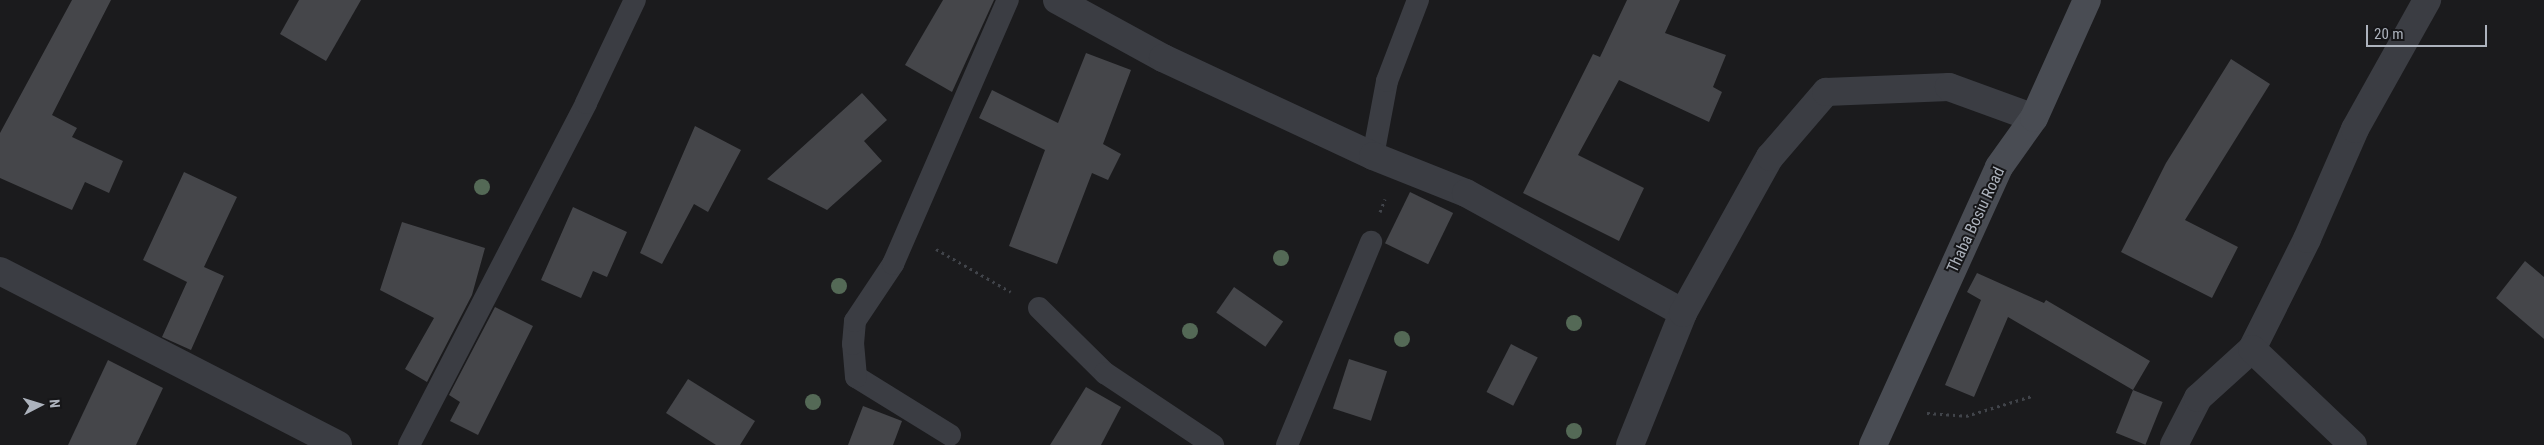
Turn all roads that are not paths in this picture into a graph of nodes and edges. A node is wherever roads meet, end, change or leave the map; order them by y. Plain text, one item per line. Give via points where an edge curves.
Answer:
1 (634, 0) edge
2 (1008, 0) edge
3 (1057, 0) edge
4 (1418, 0) edge
5 (2087, 0) edge
6 (2426, 0) edge
7 (2034, 118) junction
8 (1384, 160) junction
9 (1371, 242) road end
10 (0, 272) edge
11 (1038, 308) road end
12 (1683, 313) junction
13 (2252, 349) junction
14 (950, 435) dead end
15 (338, 445) edge
16 (409, 445) edge
17 (1213, 445) edge
18 (1287, 445) edge
19 (1630, 445) edge
20 (1873, 445) edge
21 (2174, 445) edge
22 (2354, 445) edge

1 - 16 lane via 586,103
2 - 14 lane via 893,264 856,321 853,344 856,377
3 - 8 street via 1163,58
4 - 8 lane via 1387,81
5 - 7 street, Thaba Bosiu Road
6 - 13 street via 2354,129 2308,239
7 - 12 street via 1949,87 1826,92 1770,157
7 - 20 street, Thaba Bosiu Road via 1999,167
8 - 12 street via 1466,192
9 - 18 lane
10 - 15 street
11 - 17 lane via 1105,373
12 - 19 street
13 - 21 street via 2198,398
13 - 22 street

